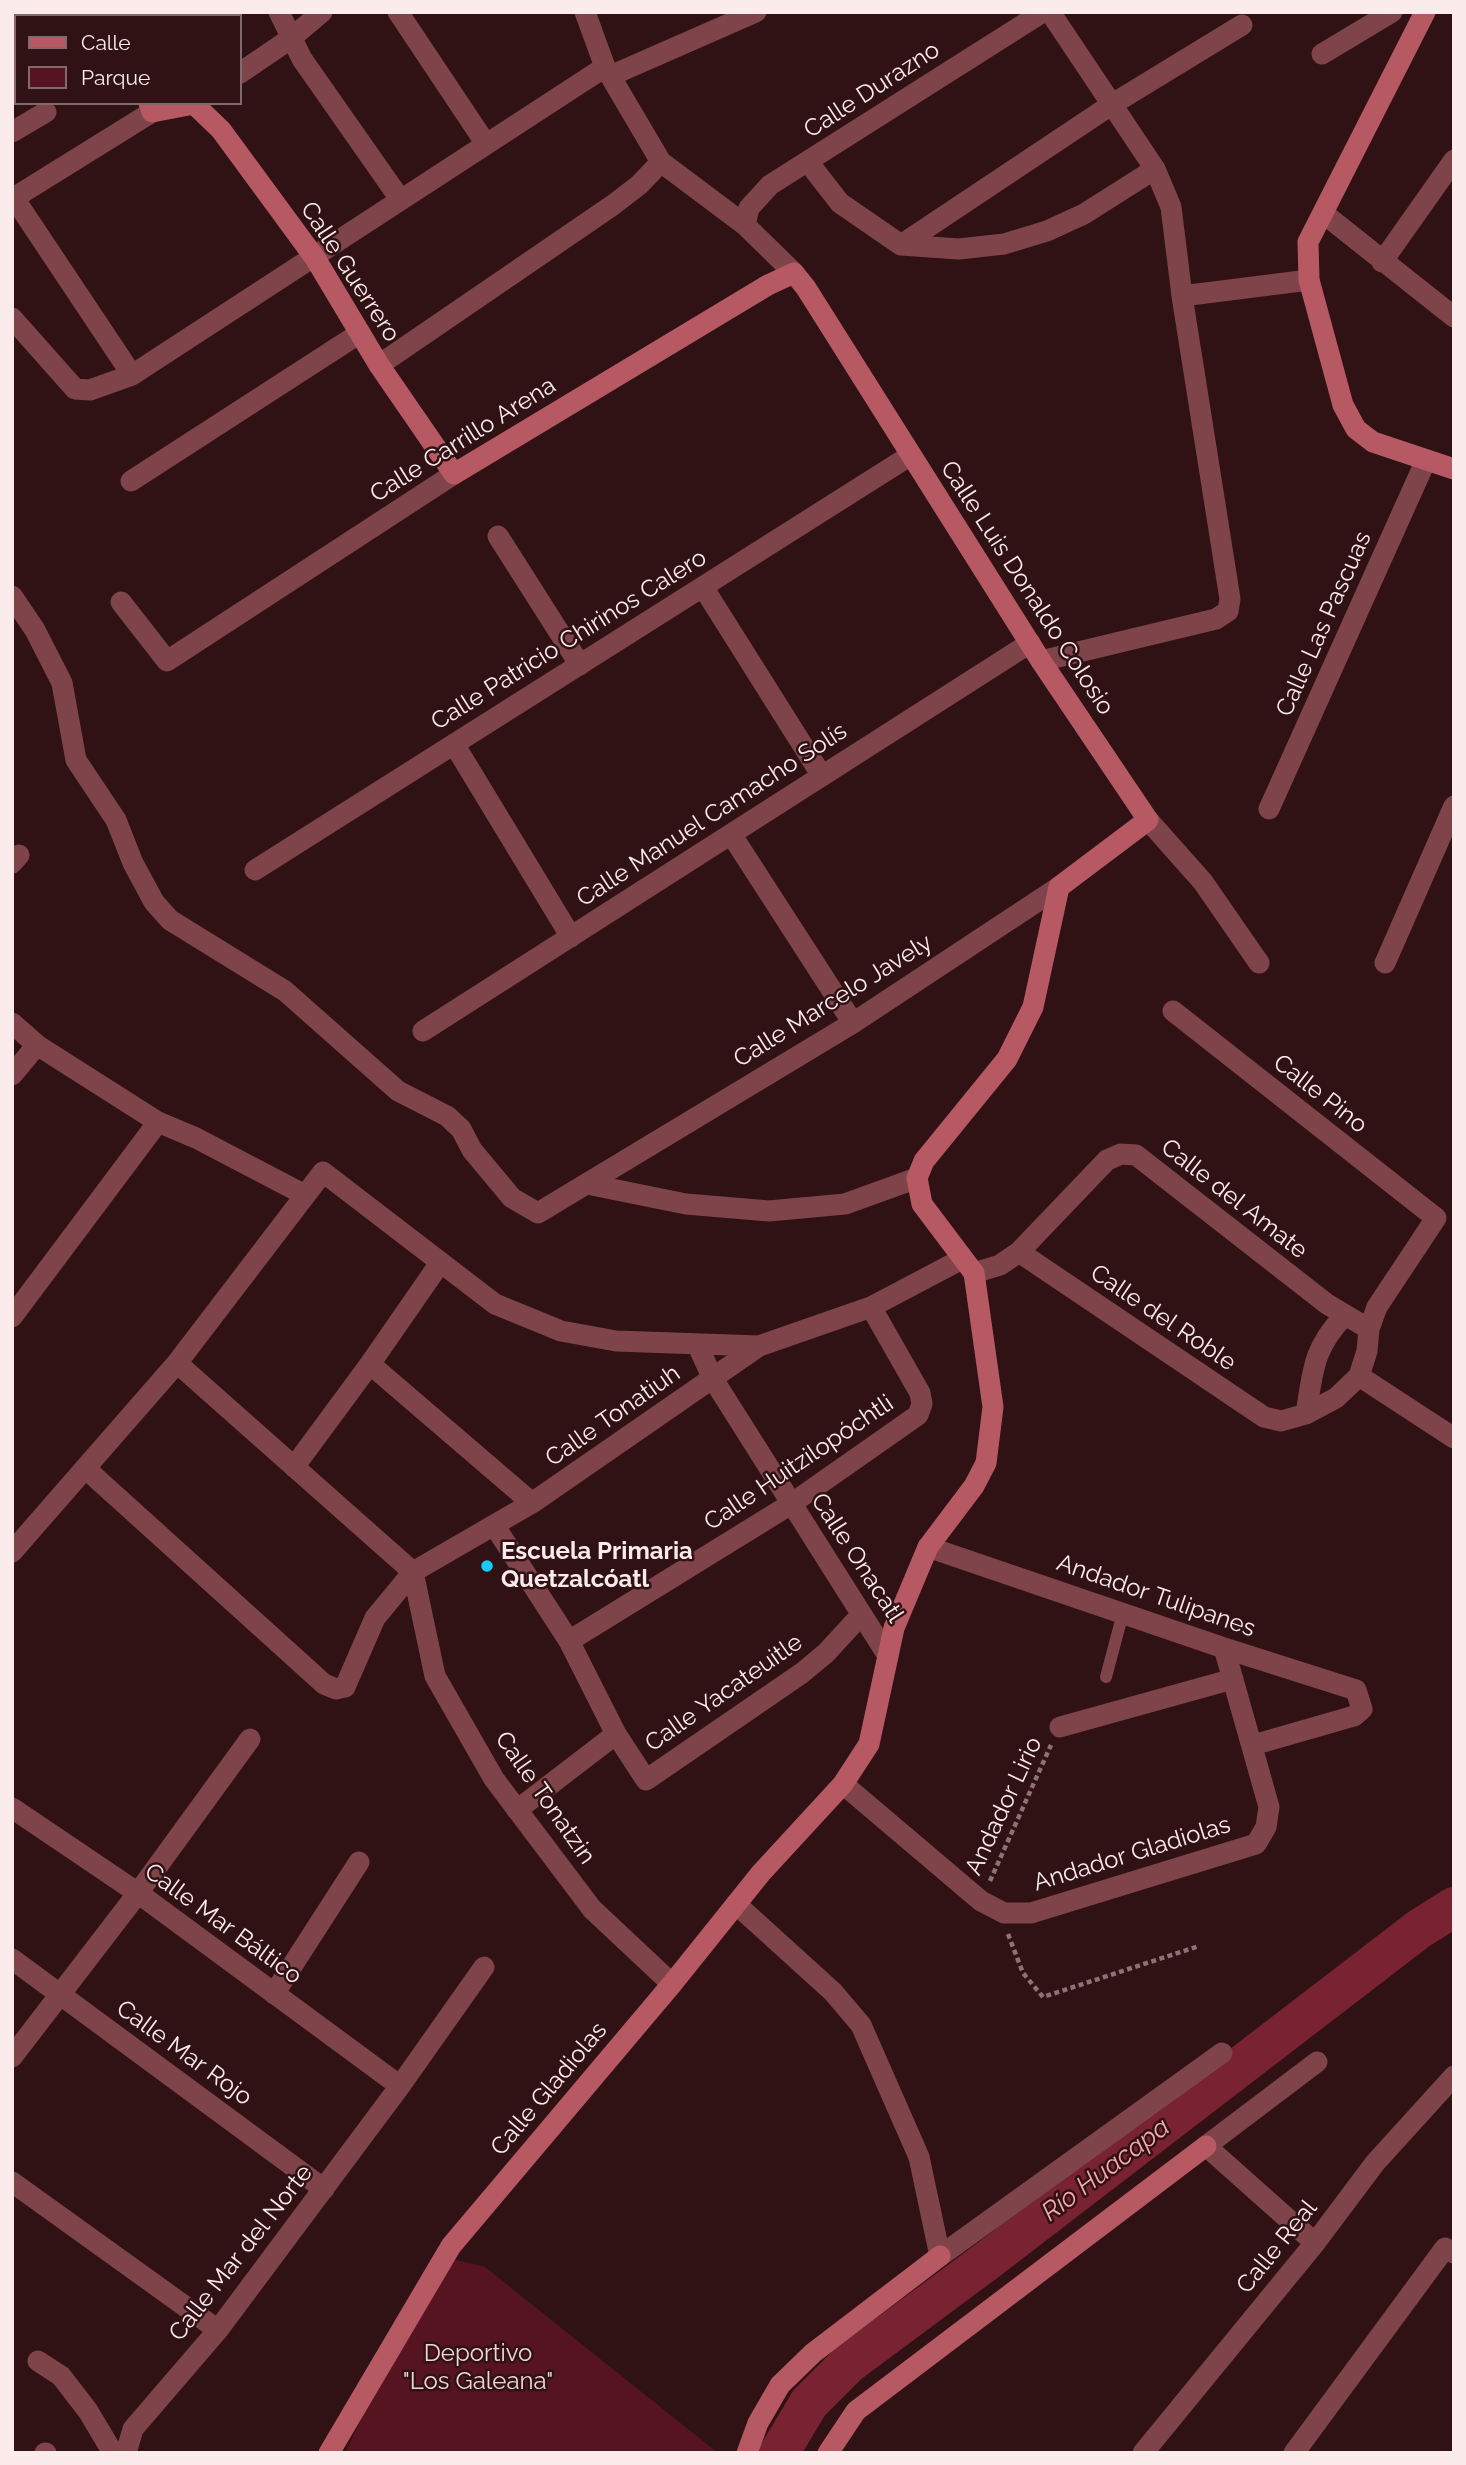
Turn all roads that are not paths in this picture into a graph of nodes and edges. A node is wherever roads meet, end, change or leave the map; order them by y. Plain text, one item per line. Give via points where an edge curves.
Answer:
1 (279, 12) edge
2 (322, 12) edge
3 (398, 12) edge
4 (585, 12) edge
5 (756, 12) edge
6 (1043, 12) edge
7 (1051, 12) edge
8 (1392, 12) edge
9 (1425, 12) edge
10 (1242, 25) dead end
11 (290, 38) junction
12 (1322, 54) dead end
13 (242, 72) edge
14 (608, 72) junction
15 (177, 105) edge
16 (197, 105) edge
17 (1111, 105) junction
18 (150, 108) edge
19 (46, 112) dead end
20 (12, 132) edge
21 (485, 144) junction
22 (1454, 160) edge
23 (661, 162) junction
24 (808, 162) junction
25 (1155, 169) junction
26 (13, 199) edge
27 (400, 199) junction
28 (1323, 214) junction
29 (745, 225) junction
30 (901, 245) junction
31 (314, 258) junction
32 (1382, 262) junction
33 (793, 273) junction
34 (1309, 280) junction
35 (1182, 296) junction
36 (1454, 317) edge
37 (12, 318) edge
38 (360, 333) junction
39 (379, 365) junction
40 (132, 375) junction
41 (911, 455) junction
42 (1426, 460) junction
43 (1454, 469) edge
44 (454, 474) junction
45 (131, 481) dead end
46 (498, 536) dead end
47 (703, 587) junction
48 (12, 596) edge
49 (121, 601) dead end
50 (1035, 652) junction
51 (580, 665) junction
52 (454, 744) junction
53 (822, 776) junction
54 (1454, 806) edge
55 (1269, 809) dead end
56 (1148, 820) junction
57 (731, 834) junction
58 (255, 870) dead end
59 (1059, 887) junction
60 (571, 937) junction
61 (1259, 963) dead end
62 (1385, 963) dead end
63 (1173, 1011) dead end
64 (12, 1023) edge
65 (853, 1023) junction
66 (423, 1031) dead end
67 (37, 1045) junction
68 (12, 1075) edge
69 (158, 1122) junction
70 (917, 1178) junction
71 (587, 1184) junction
72 (305, 1195) junction
73 (1018, 1252) junction
74 (440, 1263) junction
75 (968, 1266) junction
76 (871, 1307) junction
77 (1345, 1315) junction
78 (12, 1317) edge
79 (1369, 1329) junction
80 (697, 1344) junction
81 (760, 1346) junction
82 (177, 1363) junction
83 (370, 1364) junction
84 (1360, 1376) junction
85 (713, 1379) junction
86 (1306, 1414) junction
87 (1451, 1431) edge
88 (294, 1466) junction
89 (85, 1468) junction
90 (532, 1503) junction
91 (790, 1504) junction
92 (494, 1525) junction
93 (929, 1547) junction
94 (12, 1552) edge
95 (413, 1572) junction
96 (1123, 1613) junction
97 (861, 1615) junction
98 (569, 1640) junction
99 (1224, 1647) junction
100 (888, 1656) junction
101 (1106, 1677) dead end
102 (1233, 1679) junction
103 (1060, 1727) road end
104 (615, 1734) junction
105 (250, 1739) dead end
106 (1253, 1745) junction
107 (843, 1784) junction
108 (12, 1808) edge
109 (517, 1810) junction
110 (359, 1862) dead end
111 (138, 1893) junction
112 (736, 1904) junction
113 (12, 1959) edge
114 (484, 1967) dead end
115 (672, 1984) junction
116 (60, 1994) junction
117 (274, 1994) junction
118 (1222, 2053) dead end
119 (12, 2057) edge
120 (1317, 2062) dead end
121 (1454, 2076) edge
122 (400, 2086) junction
123 (1206, 2146) junction
124 (12, 2182) edge
125 (324, 2189) junction
126 (1315, 2243) junction
127 (1454, 2253) edge
128 (940, 2256) junction
129 (218, 2330) junction
130 (38, 2361) dead end
131 (113, 2453) edge
132 (126, 2453) edge
133 (329, 2453) edge
134 (747, 2453) edge
135 (828, 2453) edge
136 (1143, 2453) edge
137 (1294, 2453) edge

1 - 11 street
2 - 11 street
3 - 21 street
4 - 14 street
5 - 14 street
6 - 24 street, Calle Durazno
7 - 17 street
8 - 12 street
9 - 28 street
10 - 17 street
11 - 13 street
11 - 27 street
14 - 21 street
14 - 23 street
15 - 18 street
16 - 31 street, Calle Guerrero via 221,130
17 - 25 street
17 - 30 street
18 - 26 street
19 - 20 street
21 - 27 street
22 - 32 street
23 - 29 street
23 - 39 street via 613,205
24 - 29 street, Calle Durazno via 770,185 750,208
24 - 30 street via 840,203
25 - 30 street via 1084,215 1004,244 959,249
25 - 35 street via 1171,206
26 - 40 street
27 - 31 street
28 - 32 street
28 - 34 street via 1308,243
29 - 33 street
31 - 38 street, Calle Guerrero
31 - 40 street
32 - 36 street
33 - 41 street, Calle Luis Donaldo Colosio
33 - 44 street, Calle Carrillo Arena
34 - 35 street
34 - 42 street via 1343,405 1356,429 1373,442
35 - 50 street, Calle Manuel Camacho Solís via 1230,599 1228,611 1216,619
37 - 40 street via 75,389 90,390
38 - 39 street, Calle Guerrero
38 - 45 street
39 - 44 street, Calle Guerrero
41 - 47 street, Calle Patricio Chirinos Calero
41 - 50 street, Calle Luis Donaldo Colosio
42 - 43 street
42 - 55 street, Calle Las Pascuas
44 - 49 street, Calle Carrillo Arena via 167,661
46 - 51 street
47 - 51 street, Calle Patricio Chirinos Calero
47 - 53 street
48 - 71 street, Calle Marcelo Javely via 62,683 76,760 116,820 154,902 170,920 285,991 398,1090 447,1116 512,1198 538,1213
50 - 53 street, Calle Manuel Camacho Solís
50 - 56 street, Calle Luis Donaldo Colosio
51 - 52 street, Calle Patricio Chirinos Calero
52 - 58 street, Calle Patricio Chirinos Calero
52 - 60 street
53 - 57 street, Calle Manuel Camacho Solís
54 - 62 street
56 - 59 street, Calle Marcelo Javely
56 - 61 street, Calle Luis Donaldo Colosio via 1203,882
57 - 60 street, Calle Manuel Camacho Solís
57 - 65 street
59 - 65 street, Calle Marcelo Javely
59 - 70 street via 1032,1007 1007,1059 923,1161
60 - 66 street, Calle Manuel Camacho Solís
63 - 79 street, Calle Pino via 1436,1218 1377,1307
64 - 67 street
65 - 71 street, Calle Marcelo Javely
67 - 68 street
67 - 69 street
69 - 72 street
69 - 78 street
70 - 71 street via 845,1204 769,1211 686,1204
70 - 75 street via 922,1204
72 - 74 street via 323,1172
72 - 82 street
73 - 75 street, Calle del Amate via 1000,1265
73 - 77 street, Calle del Amate via 1107,1160 1121,1154 1136,1155
73 - 86 street, Calle del Roble via 1264,1417 1281,1421
74 - 80 street via 495,1304 561,1331 616,1341
74 - 83 street
75 - 76 street, Calle del Amate
75 - 93 street, Calle Gladiolas via 993,1407 986,1463
76 - 81 street, Calle del Amate
76 - 91 street, Calle Huitzilopóchtli via 919,1393 918,1415
77 - 79 street, Calle del Amate
77 - 86 street via 1327,1333 1319,1352
79 - 84 street
80 - 81 street
80 - 85 street, Calle Onacatl
81 - 85 street, Calle Tonatiuh
82 - 88 street
82 - 89 street
83 - 88 street
83 - 90 street
84 - 86 street via 1336,1398
84 - 87 street
85 - 90 street, Calle Tonatiuh
85 - 91 street, Calle Onacatl
88 - 95 street
89 - 94 street
89 - 95 street, Calle Tonatiuh via 324,1684 336,1689 345,1687 374,1618
90 - 92 street, Calle Tonatiuh
91 - 97 street, Calle Onacatl
91 - 98 street, Calle Huitzilopóchtli
92 - 95 street, Calle Tonatiuh
92 - 98 street, Calle Yacateuitle
93 - 96 street, Andador Tulipanes
93 - 100 street, Calle Gladiolas via 894,1628
95 - 109 street, Calle Tonatzin via 435,1676
96 - 99 street, Andador Tulipanes
96 - 101 lane
97 - 100 street, Calle Onacatl
97 - 104 street, Calle Yacateuitle via 802,1673 646,1780
98 - 104 street, Calle Yacateuitle
99 - 102 street
99 - 106 street, Andador Tulipanes via 1356,1689 1361,1700 1362,1709 1354,1716
100 - 107 street, Calle Gladiolas via 869,1744
102 - 103 street
102 - 106 street
104 - 109 street
105 - 111 street
106 - 107 street, Andador Gladiolas via 1269,1807 1266,1827 1256,1843 1031,1913 1004,1913 981,1901
107 - 112 street, Calle Gladiolas
108 - 111 street, Calle Mar Báltico
109 - 115 street, Calle Tonatzin via 593,1909
110 - 117 street
111 - 116 street
111 - 117 street, Calle Mar Báltico
112 - 115 street, Calle Gladiolas
112 - 128 street via 833,1992 861,2025 919,2157
113 - 116 street, Calle Mar Rojo
114 - 122 street, Calle Mar del Norte
115 - 133 street, Calle Gladiolas via 451,2246
116 - 119 street
116 - 125 street, Calle Mar Rojo
117 - 122 street, Calle Mar Báltico
118 - 128 street
120 - 123 street
121 - 126 street, Calle Real via 1375,2163
122 - 125 street, Calle Mar del Norte
123 - 126 street
123 - 135 street via 856,2411
124 - 129 street
125 - 129 street, Calle Mar del Norte
126 - 136 street, Calle Real
127 - 137 street via 1445,2248
128 - 134 street via 813,2353 780,2385
129 - 132 street, Calle Mar del Norte via 133,2430
130 - 131 street via 61,2376

